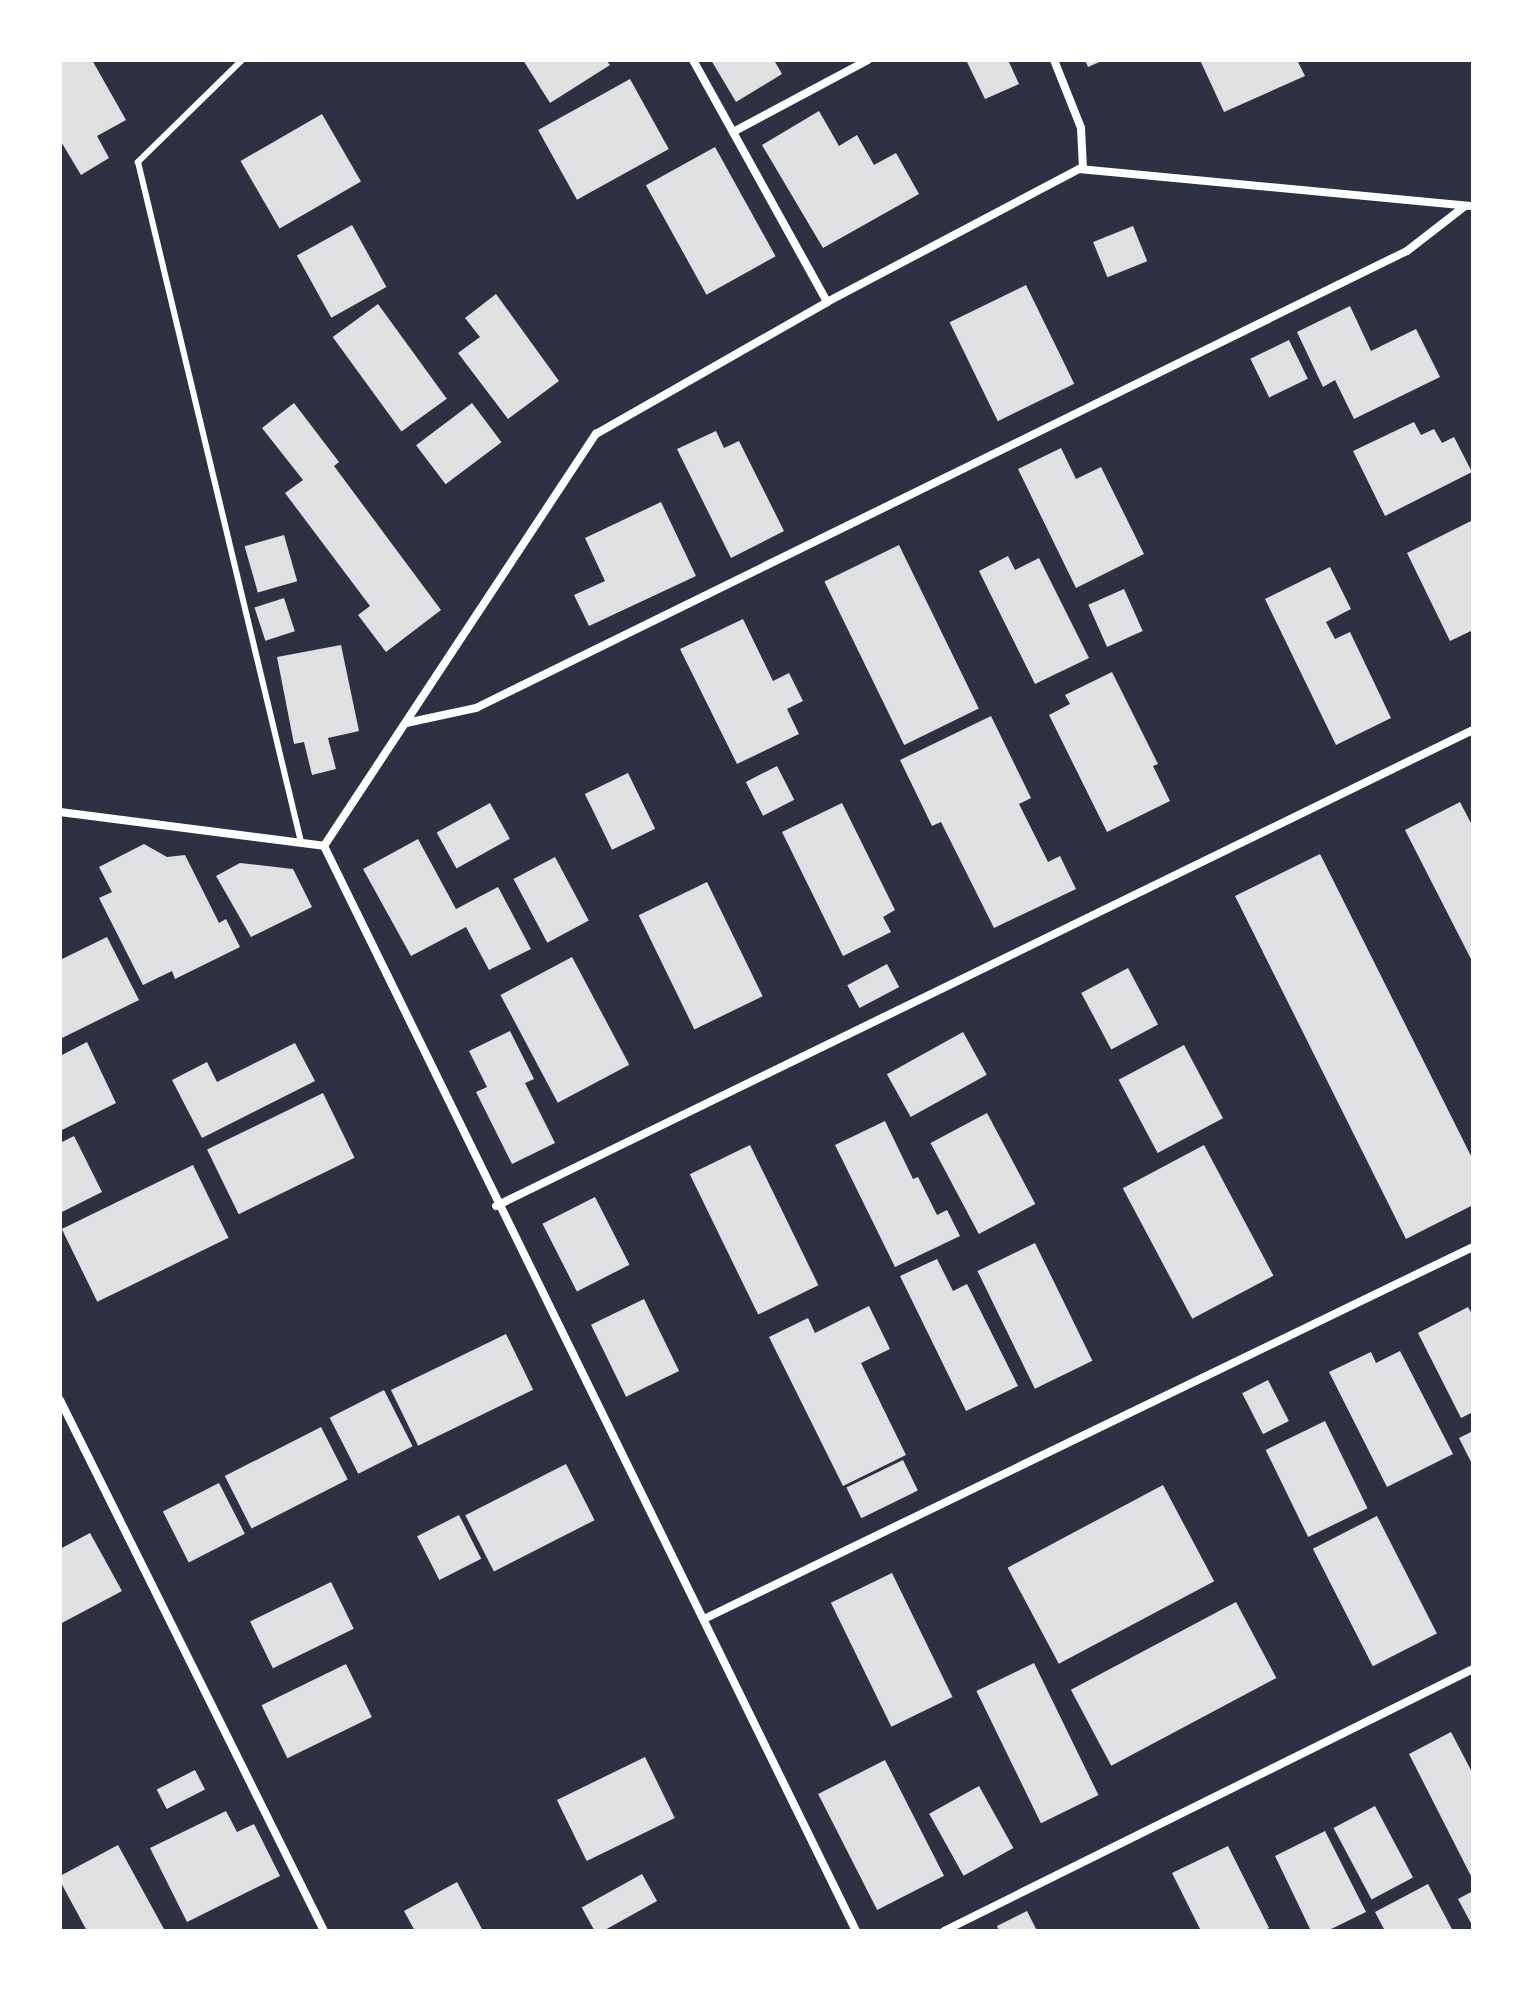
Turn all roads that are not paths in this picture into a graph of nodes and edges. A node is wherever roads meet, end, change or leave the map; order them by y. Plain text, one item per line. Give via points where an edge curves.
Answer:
1 (242, 60) edge
2 (693, 60) edge
3 (868, 60) edge
4 (1054, 60) edge
5 (733, 132) junction
6 (1083, 169) junction
7 (1469, 206) edge
8 (827, 302) junction
9 (405, 723) junction
10 (1473, 730) edge
11 (60, 812) edge
12 (301, 842) junction
13 (324, 846) junction
14 (496, 1206) junction
15 (1473, 1247) edge
16 (60, 1400) edge
17 (704, 1619) junction
18 (1473, 1669) edge
19 (324, 1931) edge
20 (856, 1931) edge
21 (944, 1931) edge

1 - 12 lane via 138,162
2 - 5 street
3 - 5 street
4 - 6 street via 1081,128
5 - 8 street
6 - 7 street
6 - 8 street
7 - 9 street via 1407,251 505,694 476,708
8 - 9 street via 596,434
9 - 13 street
10 - 14 street
11 - 12 street
12 - 13 street
13 - 14 street
14 - 17 street
15 - 17 street
16 - 19 street
17 - 20 street
18 - 21 street

